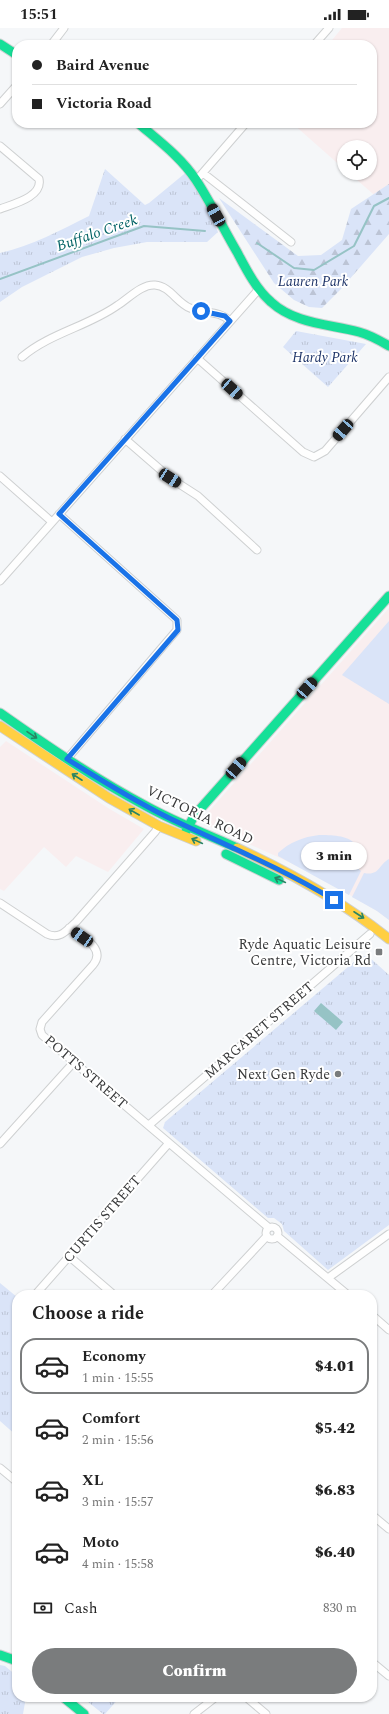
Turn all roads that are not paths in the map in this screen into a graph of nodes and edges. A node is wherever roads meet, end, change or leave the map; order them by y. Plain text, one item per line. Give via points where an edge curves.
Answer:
1 (64, 28) edge
2 (328, 28) edge
3 (54, 40) edge
4 (318, 40) edge
5 (0, 44) edge
6 (12, 52) edge
7 (12, 91) edge
8 (0, 104) edge
9 (144, 128) edge
10 (242, 128) edge
11 (0, 146) edge
12 (203, 173) junction
13 (196, 180) junction
14 (0, 209) edge
15 (291, 242) dead end
16 (259, 289) junction
17 (230, 321) junction
18 (389, 346) edge
19 (22, 357) dead end
20 (198, 358) junction
21 (389, 377) edge
22 (125, 439) junction
23 (0, 476) edge
24 (59, 514) junction
25 (52, 522) junction
26 (257, 550) dead end
27 (0, 581) edge
28 (389, 596) edge
29 (0, 713) edge
30 (0, 726) edge
31 (67, 759) junction
32 (159, 826) junction
33 (186, 830) junction
34 (202, 843) dead end
35 (220, 851) dead end
36 (0, 903) edge
37 (69, 928) junction
38 (370, 934) junction
39 (389, 939) edge
40 (389, 950) edge
41 (74, 1062) junction
42 (149, 1125) junction
43 (169, 1143) junction
44 (0, 1144) edge
45 (268, 1227) junction
46 (389, 1234) edge
47 (267, 1236) junction
48 (277, 1236) junction
49 (70, 1257) junction
50 (328, 1278) junction
51 (40, 1290) edge
52 (108, 1290) edge
53 (217, 1290) edge
54 (342, 1290) edge
55 (377, 1319) edge
56 (389, 1330) edge
57 (0, 1468) edge
58 (12, 1478) edge
59 (377, 1519) edge
60 (389, 1529) edge
61 (0, 1655) edge
62 (12, 1659) edge
63 (377, 1666) edge
64 (389, 1676) edge
65 (69, 1702) edge
66 (210, 1702) edge
67 (252, 1702) edge
68 (84, 1714) edge
69 (194, 1714) edge
70 (266, 1714) edge

1 - 3 street
2 - 4 street
5 - 6 main road
7 - 8 street
9 - 13 main road via 185,164
10 - 12 street
11 - 14 street via 39,179 40,184 30,196
12 - 13 street
12 - 15 street
13 - 16 main road
16 - 17 street
16 - 18 main road via 282,311 313,322 363,332
17 - 19 street via 225,316 190,308 163,287 154,285 144,287 104,315 33,347
17 - 20 street
20 - 21 street via 303,452 314,457 325,451
20 - 22 street
22 - 24 street
22 - 26 street via 170,478 198,496
23 - 25 street
24 - 25 street
24 - 31 street via 177,620 178,630
25 - 27 street
28 - 33 main road via 202,807
29 -> 31 main road, VICTORIA ROAD
32 -> 30 main road, VICTORIA ROAD via 109,798
31 - 33 main road, VICTORIA ROAD
32 - 33 main road, VICTORIA ROAD
32 - 37 street
34 -> 33 main road, VICTORIA ROAD
33 -> 39 main road, VICTORIA ROAD via 314,888 366,919
38 -> 35 main road, VICTORIA ROAD via 327,905
36 - 37 street via 50,935 59,935
37 - 41 street, POTTS STREET via 94,945 97,951 96,960 42,1022 40,1029 44,1037
38 - 40 main road, VICTORIA ROAD
38 - 42 street, MARGARET STREET
41 - 42 street, POTTS STREET
41 - 44 street
42 - 43 street, POTTS STREET
43 - 45 street, POTTS STREET
43 - 49 street, CURTIS STREET
45 - 47 street via 265,1232
45 - 48 street via 275,1227
46 - 50 street
47 - 48 street via 272,1239
47 - 53 street
48 - 50 street
49 - 51 street, CURTIS STREET
49 - 52 street
50 - 54 street
55 - 56 street
57 - 58 street
59 - 60 street
61 - 62 main road
63 - 64 street
65 - 68 main road
66 - 69 street
67 - 70 street

